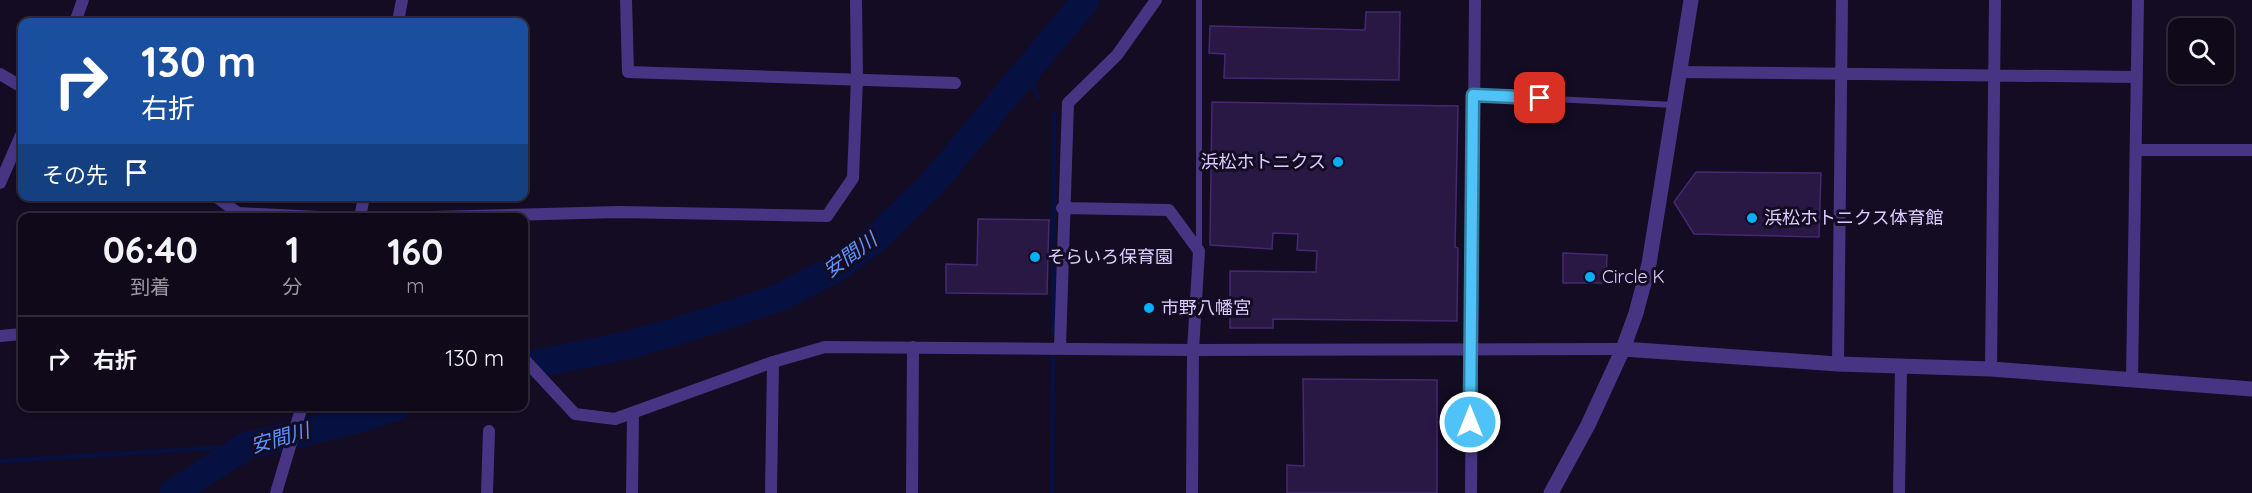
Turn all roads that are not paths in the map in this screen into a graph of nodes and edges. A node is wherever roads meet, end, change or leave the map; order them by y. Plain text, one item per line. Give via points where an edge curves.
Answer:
1 (83, 0) edge
2 (402, 0) edge
3 (626, 0) edge
4 (856, 0) edge
5 (1156, 0) edge
6 (1199, 0) edge
7 (1475, 0) edge
8 (1691, 0) edge
9 (1842, 0) edge
10 (1995, 0) edge
11 (2138, 0) edge
12 (76, 18) edge
13 (399, 18) edge
14 (1679, 72) junction
15 (1842, 73) junction
16 (0, 74) edge
17 (1995, 74) junction
18 (2136, 77) junction
19 (857, 79) junction
20 (955, 83) dead end
21 (18, 85) edge
22 (1473, 95) junction
23 (1675, 105) junction
24 (18, 141) edge
25 (2137, 150) junction
26 (2252, 150) edge
27 (0, 183) edge
28 (222, 201) edge
29 (1062, 208) junction
30 (238, 213) edge
31 (528, 214) edge
32 (1199, 251) junction
33 (18, 334) edge
34 (0, 336) edge
35 (914, 347) junction
36 (1060, 347) junction
37 (1623, 349) junction
38 (1193, 350) junction
39 (1470, 351) junction
40 (773, 362) junction
41 (528, 363) edge
42 (1838, 363) junction
43 (1901, 366) junction
44 (1992, 369) junction
45 (2132, 380) junction
46 (2252, 389) edge
47 (301, 411) edge
48 (633, 413) junction
49 (489, 431) dead end
50 (276, 493) edge
51 (487, 493) edge
52 (632, 493) edge
53 (771, 493) edge
54 (912, 493) edge
55 (1192, 493) edge
56 (1471, 493) edge
57 (1551, 493) edge
58 (1899, 493) edge

1 - 12 street
2 - 13 street
3 - 19 street via 628,72
4 - 19 street
5 - 29 street via 1117,55 1068,103
6 - 32 lane
7 - 22 street
8 - 14 street
9 - 15 street
10 - 17 street
11 - 18 street
14 - 15 street
14 - 23 street
15 - 17 street
15 - 42 street
16 - 21 street
17 - 18 street
17 - 44 street
18 - 25 street
19 - 20 street
19 - 31 street via 854,178 827,216
22 - 23 lane
22 - 39 street
23 - 37 street via 1649,264
24 - 27 street
25 - 26 street
25 - 45 street
28 - 30 street
29 - 32 street via 1169,210
29 - 36 street
32 - 38 street
33 - 34 street
35 - 36 street
35 - 40 street via 825,347
35 - 54 street
36 - 38 street
37 - 39 street
37 - 42 street
37 - 57 street
38 - 39 street
38 - 55 street
39 - 56 street
40 - 48 street
40 - 53 street
41 - 48 street via 574,414 615,419
42 - 43 street
43 - 44 street
43 - 58 street
44 - 45 street
45 - 46 street
47 - 50 street
48 - 52 street
49 - 51 street

